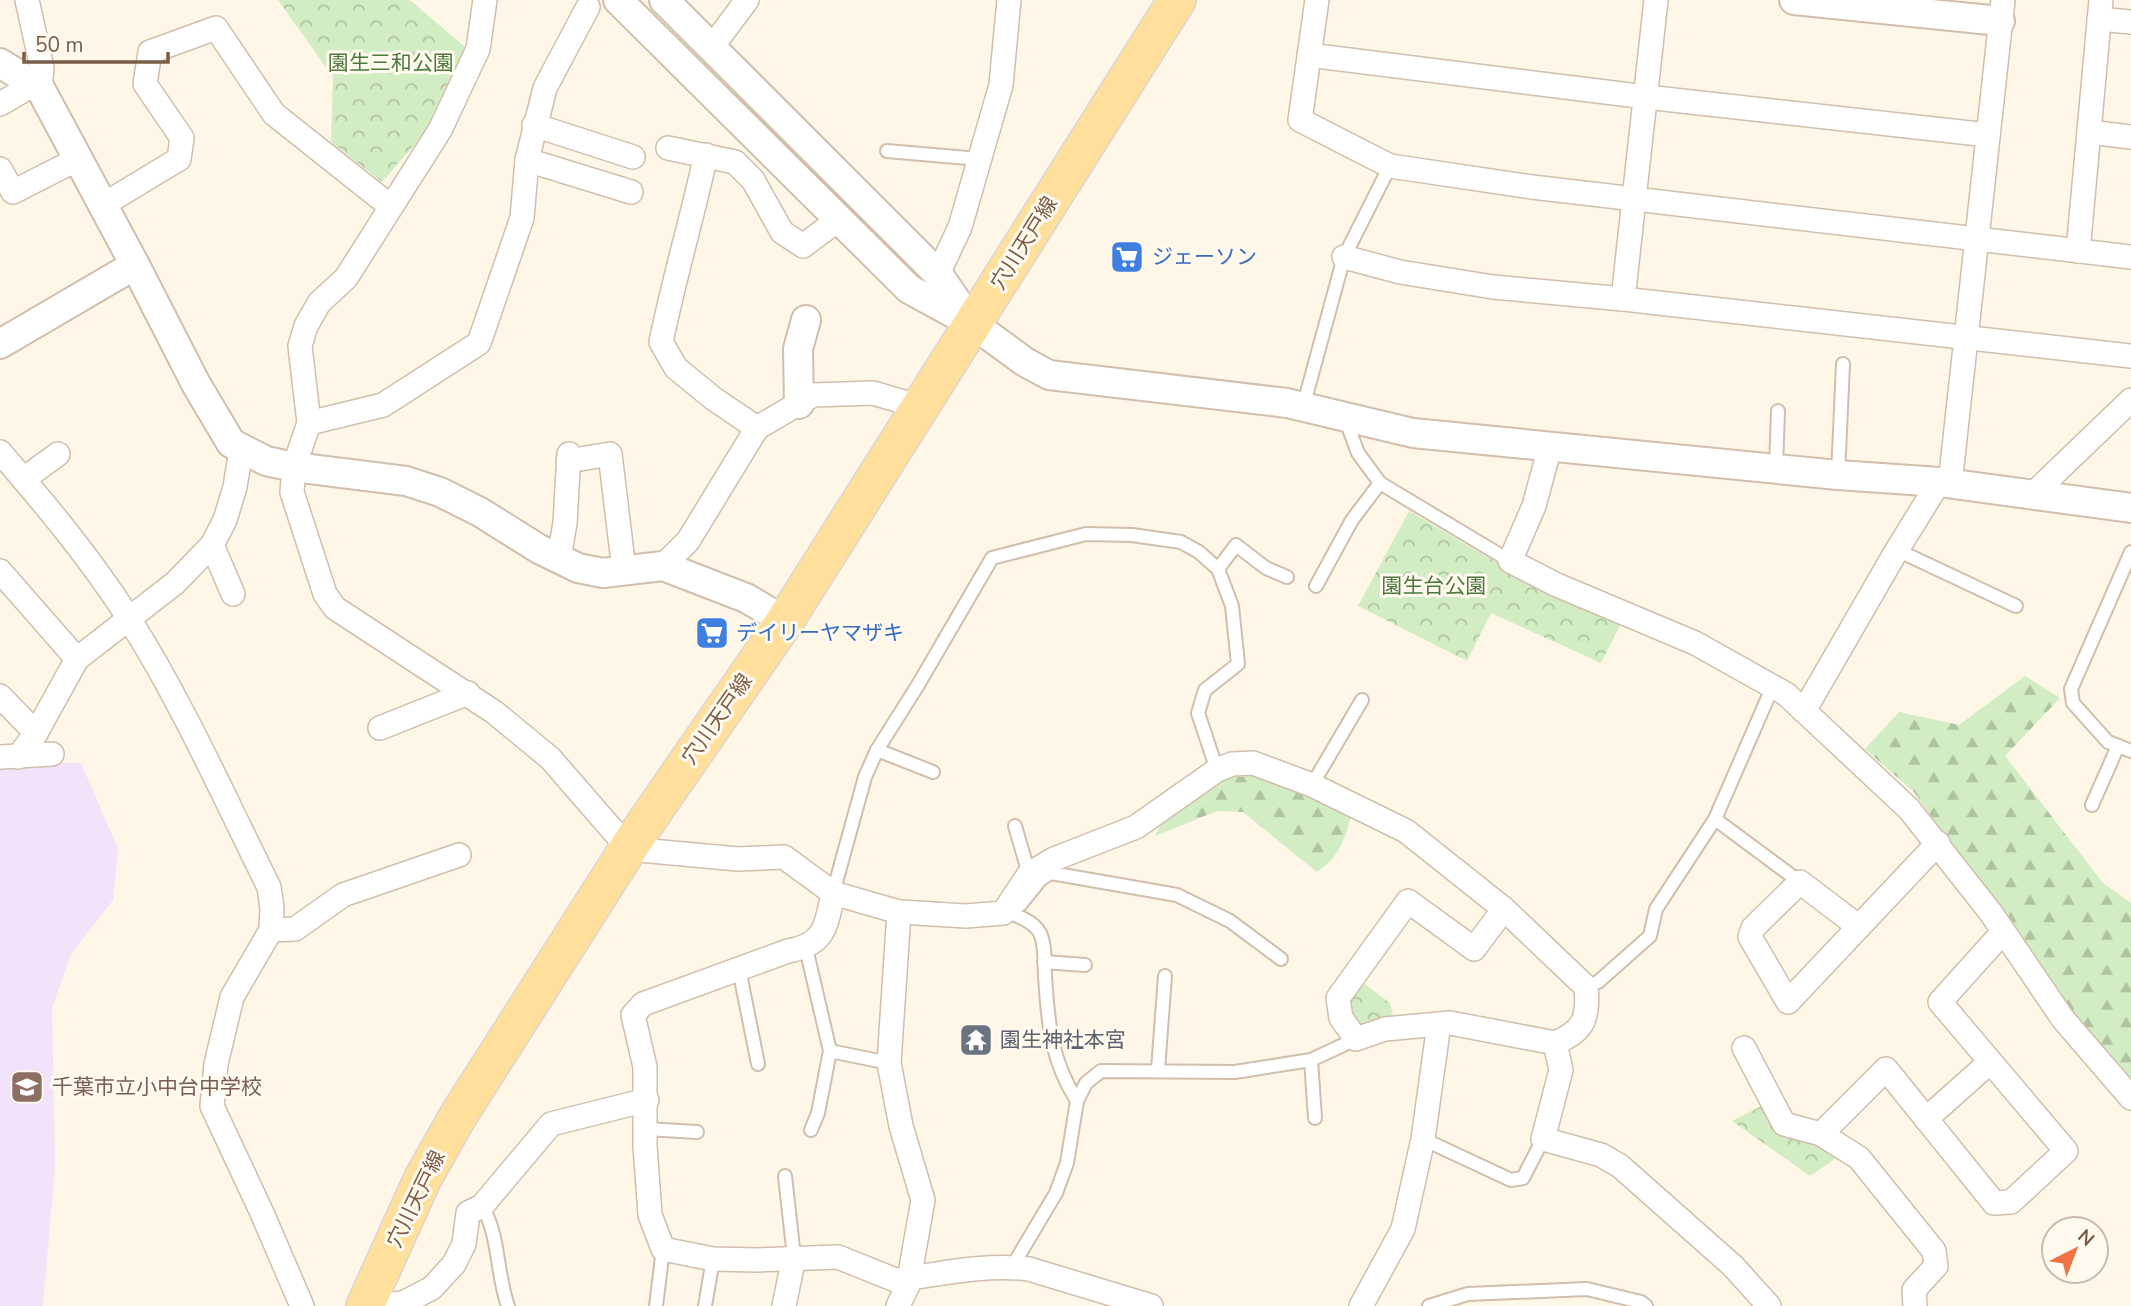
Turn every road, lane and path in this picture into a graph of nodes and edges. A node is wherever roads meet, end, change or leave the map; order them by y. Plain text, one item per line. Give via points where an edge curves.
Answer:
1 (27, 0) edge
2 (485, 0) edge
3 (618, 0) edge
4 (664, 0) edge
5 (747, 0) edge
6 (1009, 0) edge
7 (1177, 0) edge
8 (1317, 0) edge
9 (1657, 0) edge
10 (1794, 0) edge
11 (1897, 6) edge
12 (588, 7) dead end
13 (2100, 10) edge
14 (2002, 11) edge
15 (2131, 22) edge
16 (712, 47) junction
17 (1309, 55) junction
18 (0, 63) edge
19 (37, 86) junction
20 (1646, 97) junction
21 (0, 104) edge
22 (534, 125) junction
23 (2089, 132) junction
24 (1988, 135) junction
25 (2131, 137) edge
26 (668, 148) dead end
27 (887, 151) dead end
28 (706, 155) junction
29 (633, 157) dead end
30 (78, 159) junction
31 (979, 159) junction
32 (527, 160) junction
33 (1390, 166) junction
34 (0, 169) edge
35 (631, 192) dead end
36 (1635, 198) junction
37 (103, 205) junction
38 (390, 206) junction
39 (839, 219) junction
40 (1977, 239) junction
41 (2078, 250) junction
42 (1344, 257) junction
43 (2131, 257) edge
44 (135, 265) junction
45 (938, 274) junction
46 (1623, 299) junction
47 (806, 320) dead end
48 (973, 324) junction
49 (1966, 339) junction
50 (0, 344) edge
51 (2131, 356) edge
52 (1843, 364) dead end
53 (2131, 400) edge
54 (799, 404) junction
55 (921, 407) junction
56 (1303, 407) junction
57 (1778, 411) dead end
58 (1345, 417) junction
59 (309, 423) junction
60 (757, 428) junction
61 (1550, 447) junction
62 (241, 450) junction
63 (0, 453) edge
64 (58, 454) dead end
65 (294, 467) junction
66 (1776, 469) junction
67 (1838, 475) junction
68 (24, 480) junction
69 (1380, 483) junction
70 (1945, 483) junction
71 (2033, 494) junction
72 (2131, 508) edge
73 (212, 545) junction
74 (1897, 550) junction
75 (2131, 552) edge
76 (559, 558) junction
77 (1510, 561) junction
78 (663, 566) junction
79 (1218, 569) junction
80 (624, 570) junction
81 (0, 571) edge
82 (1287, 577) dead end
83 (1316, 586) dead end
84 (233, 594) dead end
85 (2015, 606) dead end
86 (128, 618) junction
87 (785, 621) junction
88 (77, 659) junction
89 (1773, 686) junction
90 (468, 693) junction
91 (0, 696) edge
92 (1362, 699) dead end
93 (1804, 711) junction
94 (380, 728) dead end
95 (36, 733) junction
96 (2118, 746) junction
97 (877, 750) junction
98 (2131, 751) edge
99 (52, 754) dead end
100 (9, 757) edge
101 (1217, 770) junction
102 (933, 772) dead end
103 (1312, 785) junction
104 (2092, 805) dead end
105 (1715, 819) junction
106 (1015, 826) dead end
107 (1938, 843) junction
108 (629, 849) junction
109 (459, 855) dead end
110 (1029, 874) junction
111 (1800, 882) junction
112 (833, 893) junction
113 (1504, 909) junction
114 (899, 912) junction
115 (1008, 913) junction
116 (1858, 927) junction
117 (271, 930) junction
118 (2003, 932) junction
119 (806, 948) junction
120 (1281, 959) dead end
121 (1044, 962) junction
122 (1085, 965) dead end
123 (739, 969) junction
124 (1165, 976) dead end
125 (1586, 987) junction
126 (1439, 1024) junction
127 (1356, 1039) junction
128 (1555, 1043) junction
129 (1744, 1048) dead end
130 (830, 1051) junction
131 (1311, 1060) junction
132 (1990, 1062) junction
133 (889, 1063) junction
134 (758, 1064) dead end
135 (1158, 1070) junction
136 (2131, 1098) edge
137 (647, 1101) junction
138 (1077, 1101) junction
139 (1315, 1118) dead end
140 (1926, 1119) junction
141 (646, 1129) junction
142 (811, 1130) dead end
143 (697, 1132) dead end
144 (1821, 1134) junction
145 (1423, 1139) junction
146 (1543, 1139) junction
147 (785, 1176) dead end
148 (482, 1206) junction
149 (663, 1249) junction
150 (794, 1257) junction
151 (713, 1259) junction
152 (1012, 1267) junction
153 (909, 1281) junction
154 (302, 1306) edge
155 (365, 1306) edge
156 (371, 1306) edge
157 (508, 1306) edge
158 (656, 1306) edge
159 (705, 1306) edge
160 (784, 1306) edge
161 (898, 1306) edge
162 (1151, 1306) edge
163 (1362, 1306) edge
164 (1429, 1306) edge
165 (1646, 1306) edge
166 (1769, 1306) edge
167 (1915, 1306) edge

1 - 19 street via 42,68
2 - 38 street via 478,49 440,130
3 - 39 street
4 - 16 street
5 - 16 street
6 - 31 street via 1001,85
7 - 48 main road, 穴川天戸線
8 - 17 street
9 - 20 street
10 - 11 street
11 - 14 street
12 - 22 street via 545,88
13 - 15 street
13 - 23 street
14 - 24 street
16 - 45 street
17 - 20 street
17 - 33 street via 1300,120
18 - 19 street
19 - 21 street
19 - 30 street
20 - 24 street
20 - 36 street
22 - 29 street
22 - 32 street
23 - 25 street
23 - 41 street
24 - 40 street
26 - 28 street
27 - 31 lane
28 - 39 street via 735,162 753,180 782,232 803,246
28 - 60 street via 661,342 676,368
30 - 34 street via 13,192
30 - 37 street
31 - 45 street via 960,226
32 - 35 street
32 - 59 street via 522,218 480,343 383,405
33 - 36 street
33 - 42 lane
36 - 40 street
36 - 46 street
37 - 38 street via 179,159 182,138 145,84 150,52 216,28 274,114
37 - 44 street
38 - 59 street via 346,278 319,303 306,326 300,346
39 - 48 street via 909,289
40 - 41 street
40 - 49 street
41 - 43 street
42 - 46 street via 1466,283
42 - 56 lane
44 - 50 street
44 - 62 street via 195,384 231,443
45 - 48 street
46 - 49 street
47 - 54 street via 798,349
48 - 55 main road, 穴川天戸線
48 - 56 street via 1049,376
49 - 51 street
49 - 70 street
52 - 67 lane
53 - 71 street
54 - 55 street via 813,396 873,393
54 - 60 street
55 - 87 main road, 穴川天戸線
56 - 58 street
57 - 66 lane
58 - 61 street via 1413,433
58 - 69 lane via 1358,453
59 - 65 street
60 - 78 street via 688,541
61 - 66 street
61 - 77 street via 1534,506
62 - 65 street
62 - 73 street via 225,520
63 - 68 street
64 - 68 street
65 - 76 street via 429,488
65 - 90 street via 292,492 325,594 335,608
66 - 67 street
67 - 70 street
68 - 86 street via 81,549
69 - 77 lane
69 - 83 lane via 1352,520
70 - 71 street
70 - 74 street
71 - 72 street
73 - 84 street
73 - 86 street via 175,583
74 - 85 lane
74 - 93 street
75 - 96 lane via 2071,689 2073,703 2108,742
76 - 80 street via 603,573
76 - 80 street via 569,457 610,454
77 - 89 street via 1695,643
78 - 80 street
78 - 87 street via 746,598
79 - 82 lane via 1236,545 1266,568
79 - 97 lane via 1181,542 1132,535 1086,534 992,558
79 - 101 lane via 1232,606 1238,664 1205,690 1198,713
81 - 88 street
86 - 88 street
86 - 117 street via 174,697 269,887
87 - 108 main road, 穴川天戸線
88 - 95 street
89 - 93 street
89 - 105 lane
90 - 94 street
90 - 108 street via 550,758
91 - 95 street
92 - 103 lane
93 - 107 street via 1909,809
95 - 100 street
96 - 98 lane
96 - 104 lane
97 - 102 lane
97 - 112 lane via 865,777
99 - 100 street
101 - 103 street via 1253,763
101 - 110 street via 1136,827 1054,859
103 - 113 street via 1406,831
105 - 111 lane
105 - 125 lane via 1656,909 1650,936 1598,982
106 - 110 lane
107 - 116 street
107 - 118 street
108 - 112 street via 738,859 784,857
108 - 155 main road, 穴川天戸線 via 458,1116 423,1178
109 - 117 street via 343,895 295,929
110 - 115 street
111 - 116 street
111 - 116 street via 1749,937 1788,1002
112 - 114 street
112 - 119 street via 824,931
113 - 125 street
113 - 127 street via 1475,948 1408,901 1338,999 1341,1018
114 - 115 street
114 - 133 street
115 - 120 lane via 1051,873 1089,879 1177,895 1230,921
115 - 121 lane via 1039,931
117 - 154 street via 232,997 216,1064 212,1106
118 - 132 street via 1940,1002
118 - 136 street via 2063,1019
119 - 123 street
119 - 130 lane
121 - 122 lane
121 - 138 lane via 1050,1035 1063,1079
123 - 134 lane
123 - 137 street via 643,1004 633,1015 645,1066
124 - 135 lane
125 - 128 street via 1583,1023 1572,1036
126 - 127 street via 1385,1029
126 - 128 street
126 - 145 street
127 - 131 lane
128 - 146 street via 1560,1070
129 - 144 street via 1784,1124
130 - 133 lane
130 - 142 lane
131 - 135 lane via 1235,1072
131 - 139 lane
132 - 140 street
132 - 140 street via 2066,1152 2011,1202 1994,1203
133 - 153 street via 901,1126 923,1200
135 - 138 lane via 1101,1070 1086,1083
137 - 141 street
137 - 148 street via 551,1125
138 - 152 lane via 1067,1163 1056,1193
140 - 144 street via 1886,1069
141 - 143 lane
141 - 149 street via 650,1215
144 - 167 street via 1859,1158 1934,1251 1936,1266 1914,1290
145 - 146 lane via 1511,1180 1523,1178
145 - 163 street via 1403,1228
146 - 166 street via 1601,1155 1620,1166 1733,1266
147 - 150 lane
148 - 156 street via 468,1213 464,1244 454,1265 432,1289 403,1303
148 - 157 lane via 492,1223
149 - 151 street
149 - 158 lane
150 - 151 street
150 - 153 street via 838,1257
150 - 160 street
151 - 159 lane
152 - 153 street via 952,1271
152 - 162 street via 1058,1276
153 - 161 street
164 - 165 lane via 1468,1294 1587,1289

